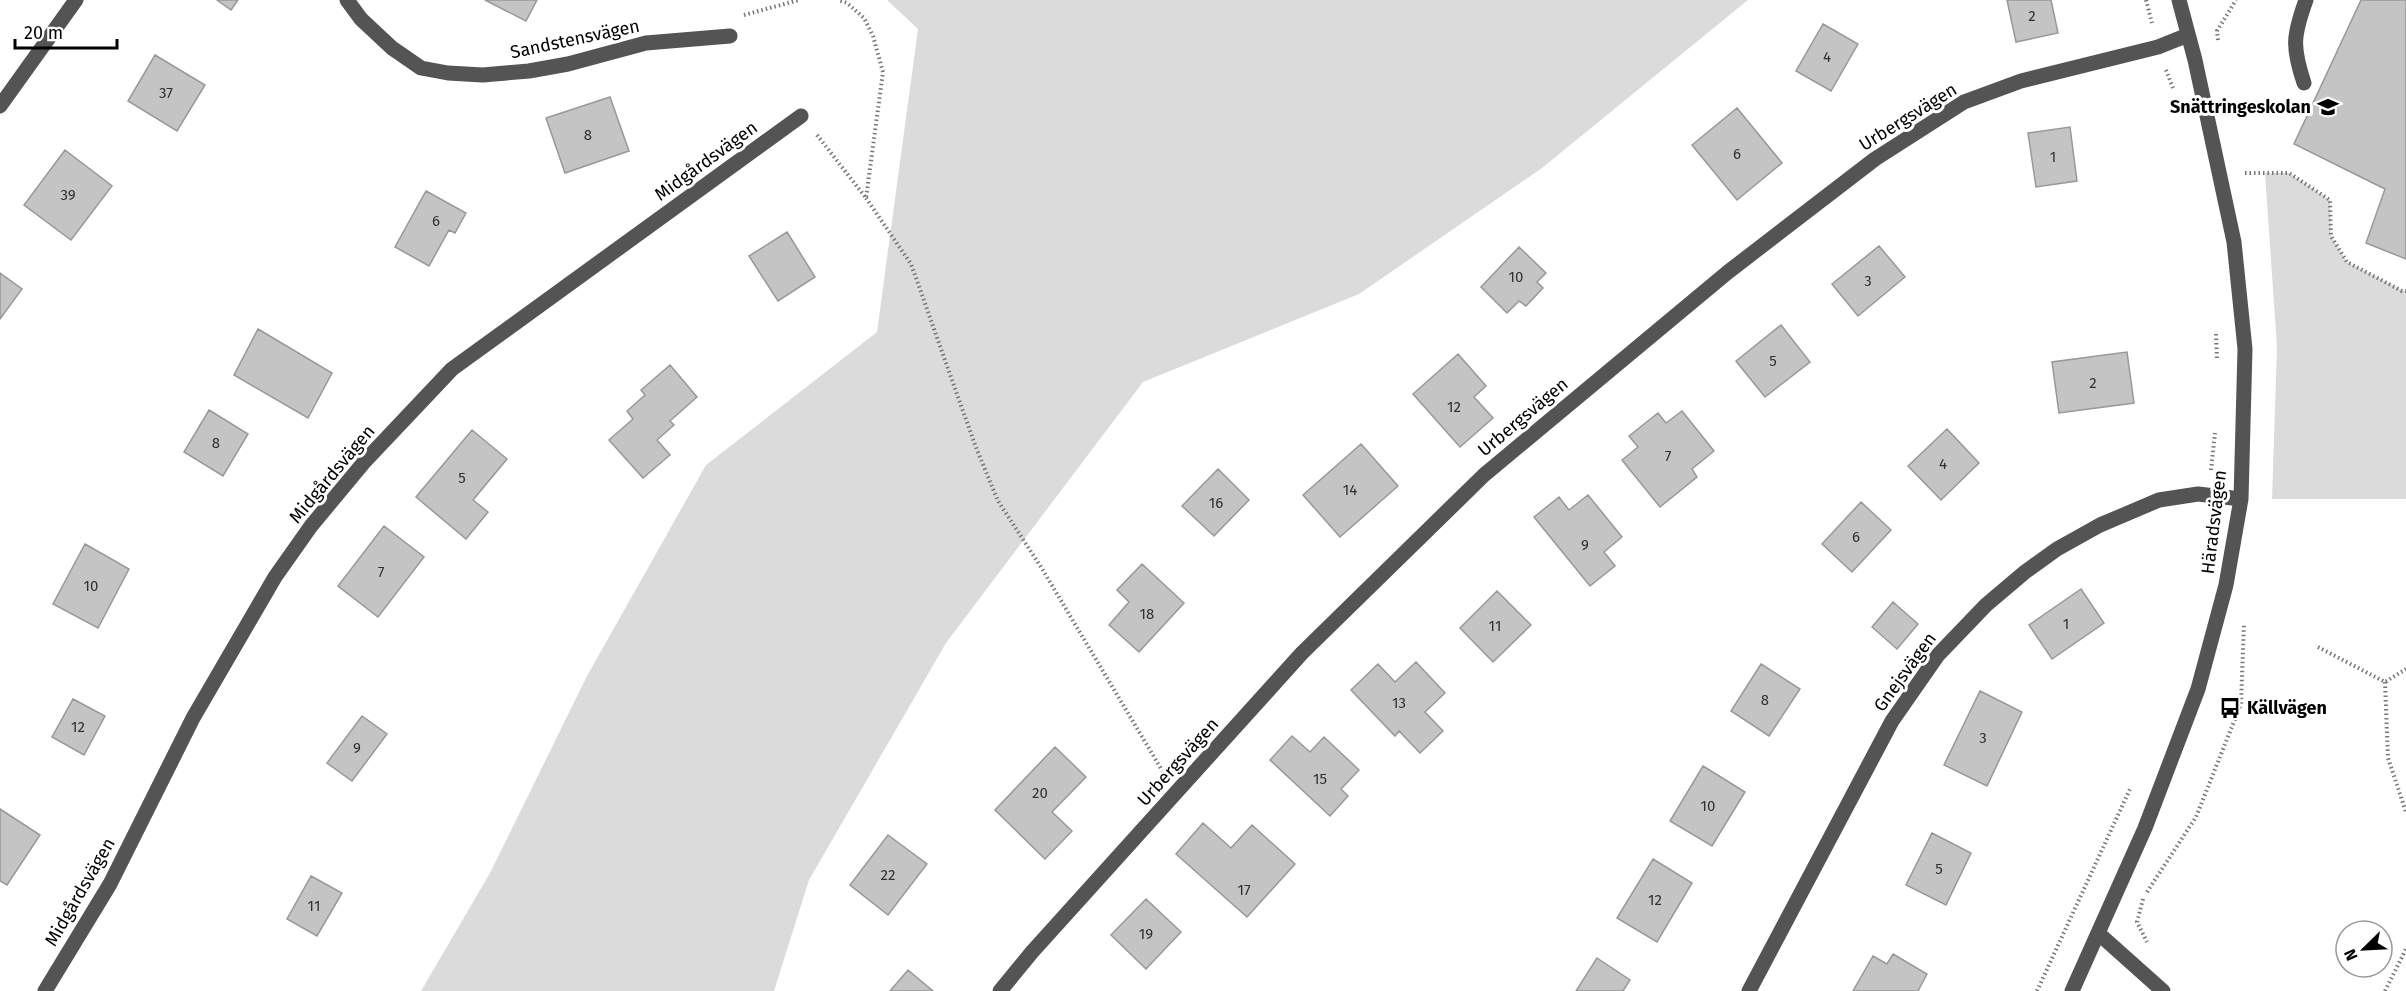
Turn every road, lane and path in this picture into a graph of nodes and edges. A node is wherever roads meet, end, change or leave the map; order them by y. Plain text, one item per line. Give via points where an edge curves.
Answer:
1 (75, 0) edge
2 (347, 0) edge
3 (799, 0) edge
4 (838, 0) edge
5 (2179, 0) edge
6 (2306, 0) edge
7 (2188, 35) junction
8 (730, 36) joint
9 (2304, 83) dead end
10 (0, 106) edge
11 (801, 116) joint
12 (2245, 173) dead end
13 (866, 198) junction
14 (2406, 291) edge
15 (2241, 499) junction
16 (2318, 647) dead end
17 (2406, 669) edge
18 (2385, 682) junction
19 (1175, 793) junction
20 (2406, 812) edge
21 (2098, 933) junction
22 (2406, 949) edge
23 (45, 991) edge
24 (1000, 991) edge
25 (1749, 991) edge
26 (2072, 991) edge
27 (2163, 991) edge
28 (2385, 991) edge

1 - 10 street
2 - 8 street, Sandstensvägen via 392,48 421,68 448,74 529,71 646,43
3 - 8 path via 725,20
4 - 13 path via 864,18 883,72
5 - 7 street, Häradsvägen
6 - 9 street via 2295,29 2295,55
7 - 15 street, Häradsvägen via 2234,242 2245,349
7 - 19 street, Urbergsvägen via 2158,47 2021,81 1964,102 1875,159 1728,272 1484,475 1302,653
11 - 13 path
11 - 23 street, Midgårdsvägen via 452,369 365,461 274,577 193,718 110,884
12 - 14 path via 2289,173 2330,200 2331,236 2347,262
13 - 19 path via 911,264 998,501
15 - 21 street, Häradsvägen via 2226,585 2198,689 2145,828
15 - 25 street, Gnejsvägen via 2198,494 2158,500 2057,549 1986,604 1938,655 1893,721
16 - 18 path
17 - 18 path
18 - 20 path via 2388,758
19 - 24 street, Urbergsvägen
21 - 26 street, Häradsvägen
21 - 27 street
22 - 28 path

